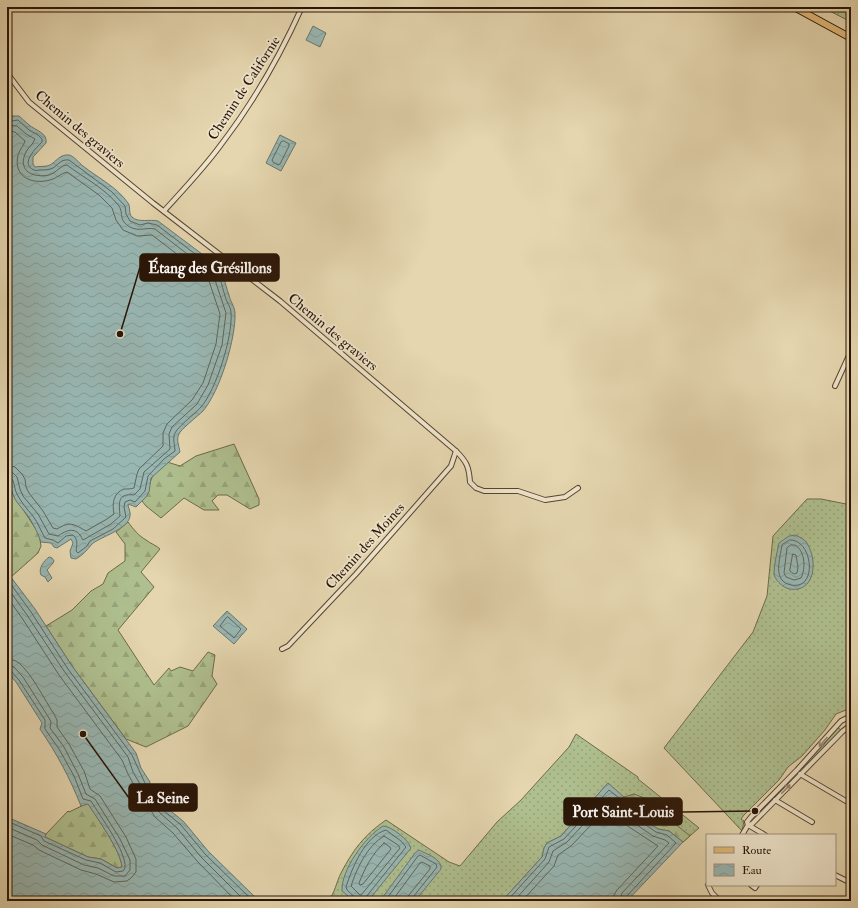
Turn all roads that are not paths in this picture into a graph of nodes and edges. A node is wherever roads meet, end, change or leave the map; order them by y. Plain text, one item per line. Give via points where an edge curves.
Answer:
1 (302, 7) edge
2 (794, 7) edge
3 (851, 38) edge
4 (7, 73) edge
5 (164, 211) junction
6 (851, 351) edge
7 (835, 386) dead end
8 (456, 451) junction
9 (578, 488) dead end
10 (282, 649) dead end
11 (851, 716) edge
12 (849, 726) edge
13 (851, 732) edge
14 (800, 774) junction
15 (775, 800) junction
16 (851, 804) edge
17 (812, 822) dead end
18 (748, 825) junction
19 (743, 834) edge
20 (763, 834) edge
21 (836, 875) edge
22 (851, 883) edge
23 (708, 887) edge
24 (720, 901) edge

1 - 5 street, Chemin de Californie via 289,38 239,120 219,148
2 - 3 main road
4 - 5 street, Chemin des graviers via 29,102
5 - 8 street, Chemin des graviers via 280,301
6 - 7 street
8 - 9 street, Chemin des graviers via 469,467 470,482 484,491 518,491 545,500 565,497
8 - 10 street, Chemin des Moines via 451,466 356,574 288,646
11 -> 18 street via 841,721 751,817
12 - 13 street
12 - 14 street
15 -> 14 street
14 - 16 street
15 - 17 street
15 - 18 street
18 - 19 street
18 - 20 street
21 - 22 street
23 - 24 street

